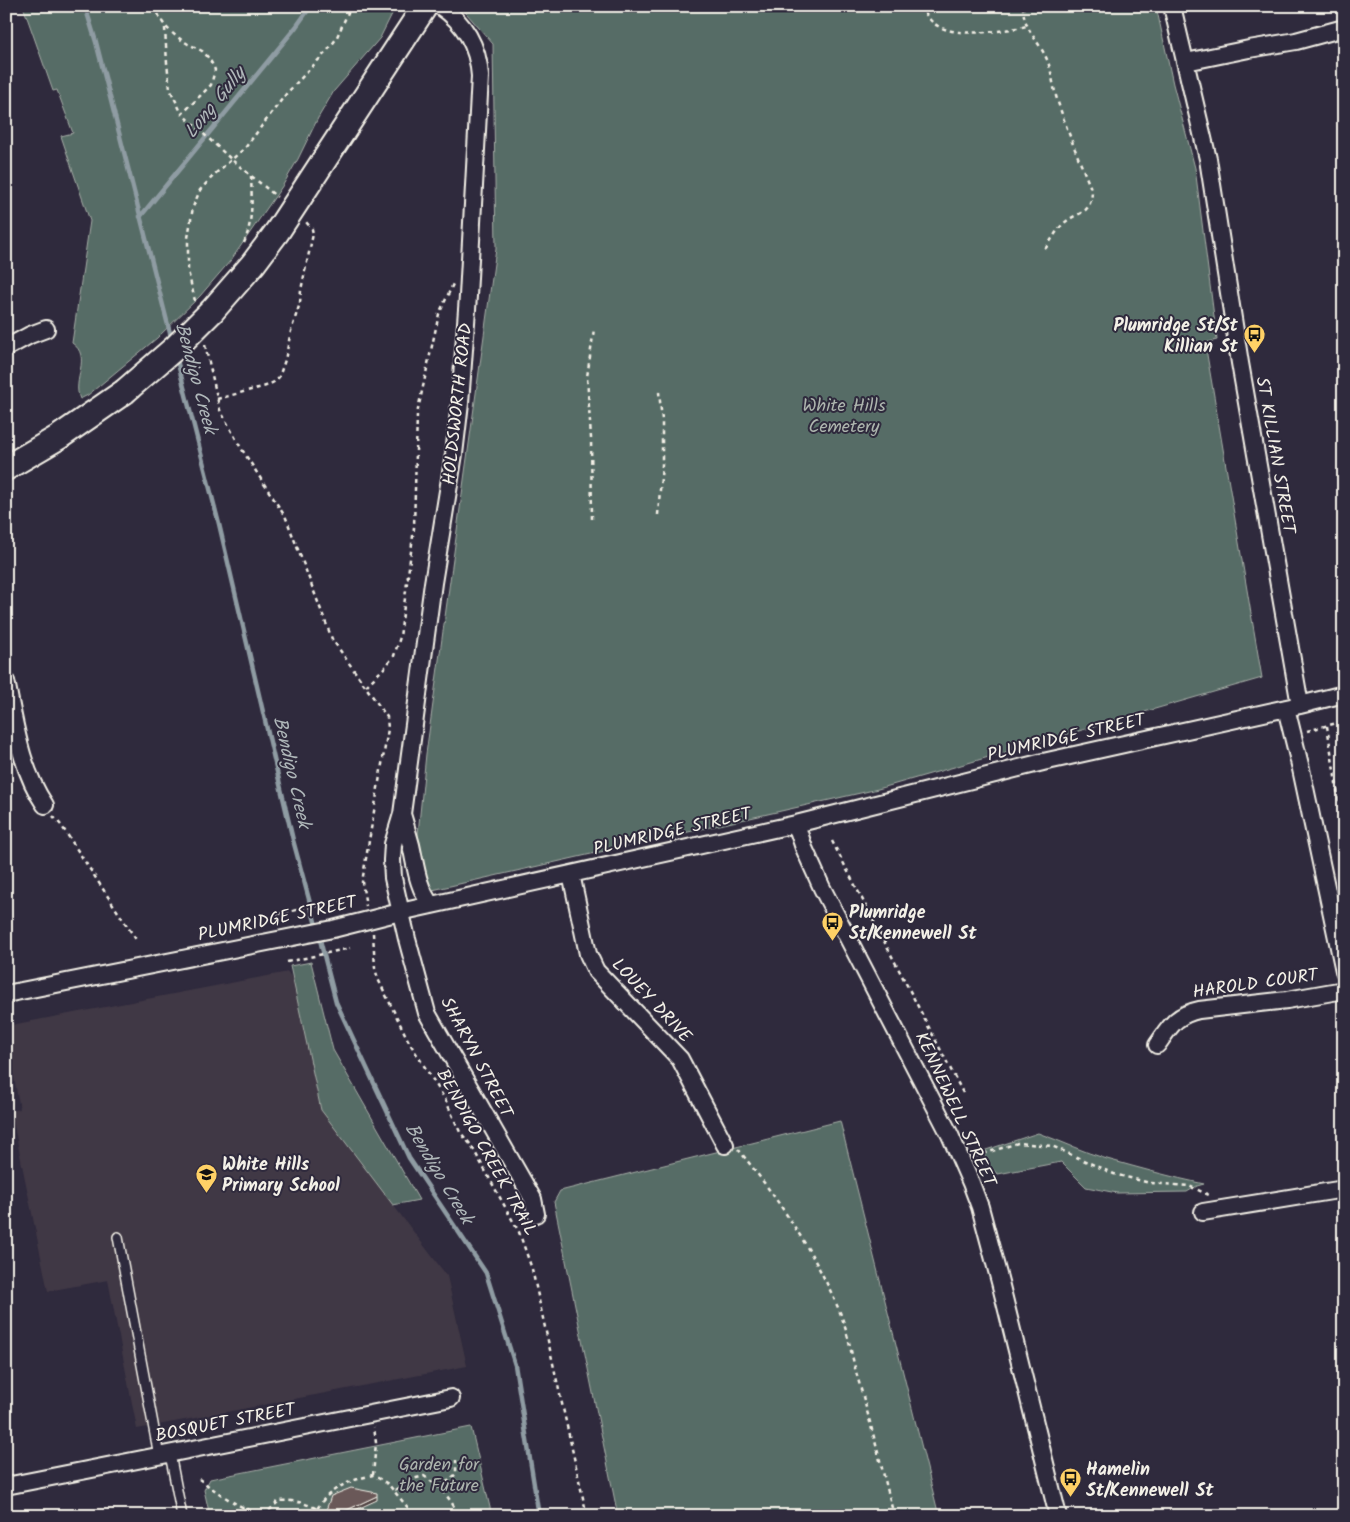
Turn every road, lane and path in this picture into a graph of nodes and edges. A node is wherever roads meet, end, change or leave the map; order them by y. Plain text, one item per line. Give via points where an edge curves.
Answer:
1 (156, 6) edge
2 (351, 6) edge
3 (408, 6) edge
4 (424, 6) edge
5 (440, 6) edge
6 (920, 6) edge
7 (1023, 6) edge
8 (1172, 6) edge
9 (165, 26) junction
10 (1026, 26) junction
11 (1344, 28) edge
12 (1186, 62) junction
13 (182, 114) junction
14 (232, 160) junction
15 (318, 171) junction
16 (251, 176) junction
17 (282, 202) dead end
18 (301, 218) dead end
19 (242, 247) dead end
20 (1045, 249) dead end
21 (455, 281) dead end
22 (204, 308) junction
23 (46, 329) dead end
24 (594, 329) dead end
25 (204, 338) dead end
26 (6, 348) edge
27 (659, 392) dead end
28 (217, 399) junction
29 (6, 468) edge
30 (658, 516) dead end
31 (592, 519) dead end
32 (6, 681) edge
33 (366, 686) junction
34 (1344, 694) edge
35 (1293, 707) junction
36 (1344, 721) edge
37 (1327, 726) junction
38 (1302, 733) dead end
39 (45, 805) joint
40 (402, 814) junction
41 (796, 824) junction
42 (1344, 834) edge
43 (832, 841) dead end
44 (571, 874) junction
45 (342, 901) dead end
46 (431, 905) junction
47 (368, 912) dead end
48 (400, 912) junction
49 (277, 914) dead end
50 (372, 930) dead end
51 (137, 941) dead end
52 (350, 948) dead end
53 (287, 962) dead end
54 (1344, 971) edge
55 (1344, 990) edge
56 (6, 994) edge
57 (1157, 1045) dead end
58 (963, 1094) dead end
59 (730, 1146) joint
60 (962, 1161) junction
61 (1344, 1189) edge
62 (1220, 1210) junction
63 (1203, 1212) dead end
64 (536, 1214) dead end
65 (118, 1237) dead end
66 (451, 1398) dead end
67 (371, 1414) junction
68 (165, 1455) junction
69 (456, 1460) dead end
70 (373, 1475) junction
71 (199, 1479) dead end
72 (6, 1486) edge
73 (440, 1488) junction
74 (395, 1490) junction
75 (241, 1506) junction
76 (317, 1509) junction
77 (182, 1516) edge
78 (247, 1516) edge
79 (314, 1516) edge
80 (415, 1516) edge
81 (459, 1516) edge
82 (587, 1516) edge
83 (894, 1516) edge
84 (1058, 1516) edge

1 - 9 path
2 - 14 path via 328,50 290,89 254,138
3 - 15 main road
4 - 15 main road
5 - 40 street, HOLDSWORTH ROAD via 459,22 470,38 480,76 460,403
6 - 10 path via 936,25 953,32 1002,31
7 - 10 path
8 - 12 street, ST KILLIAN STREET
9 - 13 path via 170,89
9 - 13 path via 201,51 215,70 211,86
10 - 20 path via 1048,62 1056,95 1092,191 1092,201 1087,209 1064,223
11 - 12 street via 1296,41
12 - 35 street, ST KILLIAN STREET via 1214,192
13 - 14 path
14 - 16 path
14 - 22 path via 200,190 193,207 188,238 189,278
15 - 22 main road via 264,250
16 - 17 path
16 - 19 path via 250,222
18 - 28 path via 310,225 313,234 300,303 279,377 266,386
21 - 33 path via 439,314 417,414 414,528 400,637 394,656
22 - 29 main road, bridge via 176,347 124,392 59,437
23 - 26 street
24 - 31 path via 587,377 592,438
25 - 28 path
27 - 30 path via 662,465
28 - 33 path via 241,448 286,518 332,639
32 - 39 street via 26,768
33 - 47 path via 388,723 362,882
34 - 35 street, PLUMRIDGE STREET
35 - 41 street, PLUMRIDGE STREET via 1042,762
35 - 54 street, ST KILLIAN STREET via 1301,769
36 - 37 path
37 - 38 path
37 - 42 path
39 - 51 path
40 - 46 street, HOLDSWORTH ROAD via 420,887
40 - 48 street, HOLDSWORTH ROAD via 392,860
41 - 44 street, PLUMRIDGE STREET
41 - 60 street, KENNEWELL STREET via 822,888
43 - 58 path
44 - 46 street, PLUMRIDGE STREET
44 - 59 street, LOUEY DRIVE via 588,954 596,971 680,1059
45 - 49 path
46 - 48 street, PLUMRIDGE STREET
48 - 56 street, PLUMRIDGE STREET via 333,930
48 - 64 street, SHARYN STREET via 430,1019 533,1199
50 - 82 path, BENDIGO CREEK TRAIL via 376,974 403,1031 460,1132 475,1152 524,1244
52 - 53 path
55 - 57 street, HAROLD COURT via 1188,1012 1172,1024
59 - 83 path via 769,1188 794,1224 839,1311
60 - 62 path via 1018,1143 1052,1146 1114,1174 1150,1183 1189,1186 1215,1198
60 - 84 street, KENNEWELL STREET via 980,1207
61 - 62 street
62 - 63 street
65 - 68 lane
66 - 67 street, BOSQUET STREET
67 - 68 street, BOSQUET STREET
67 - 70 path via 376,1443
68 - 72 street, BOSQUET STREET
68 - 77 lane
69 - 73 path via 456,1474
70 - 74 path
70 - 76 path via 340,1486
71 - 75 path
73 - 74 path via 424,1476 408,1480
73 - 81 path
74 - 80 path
75 - 76 path via 263,1512 278,1501 293,1500
75 - 78 path
76 - 79 path

